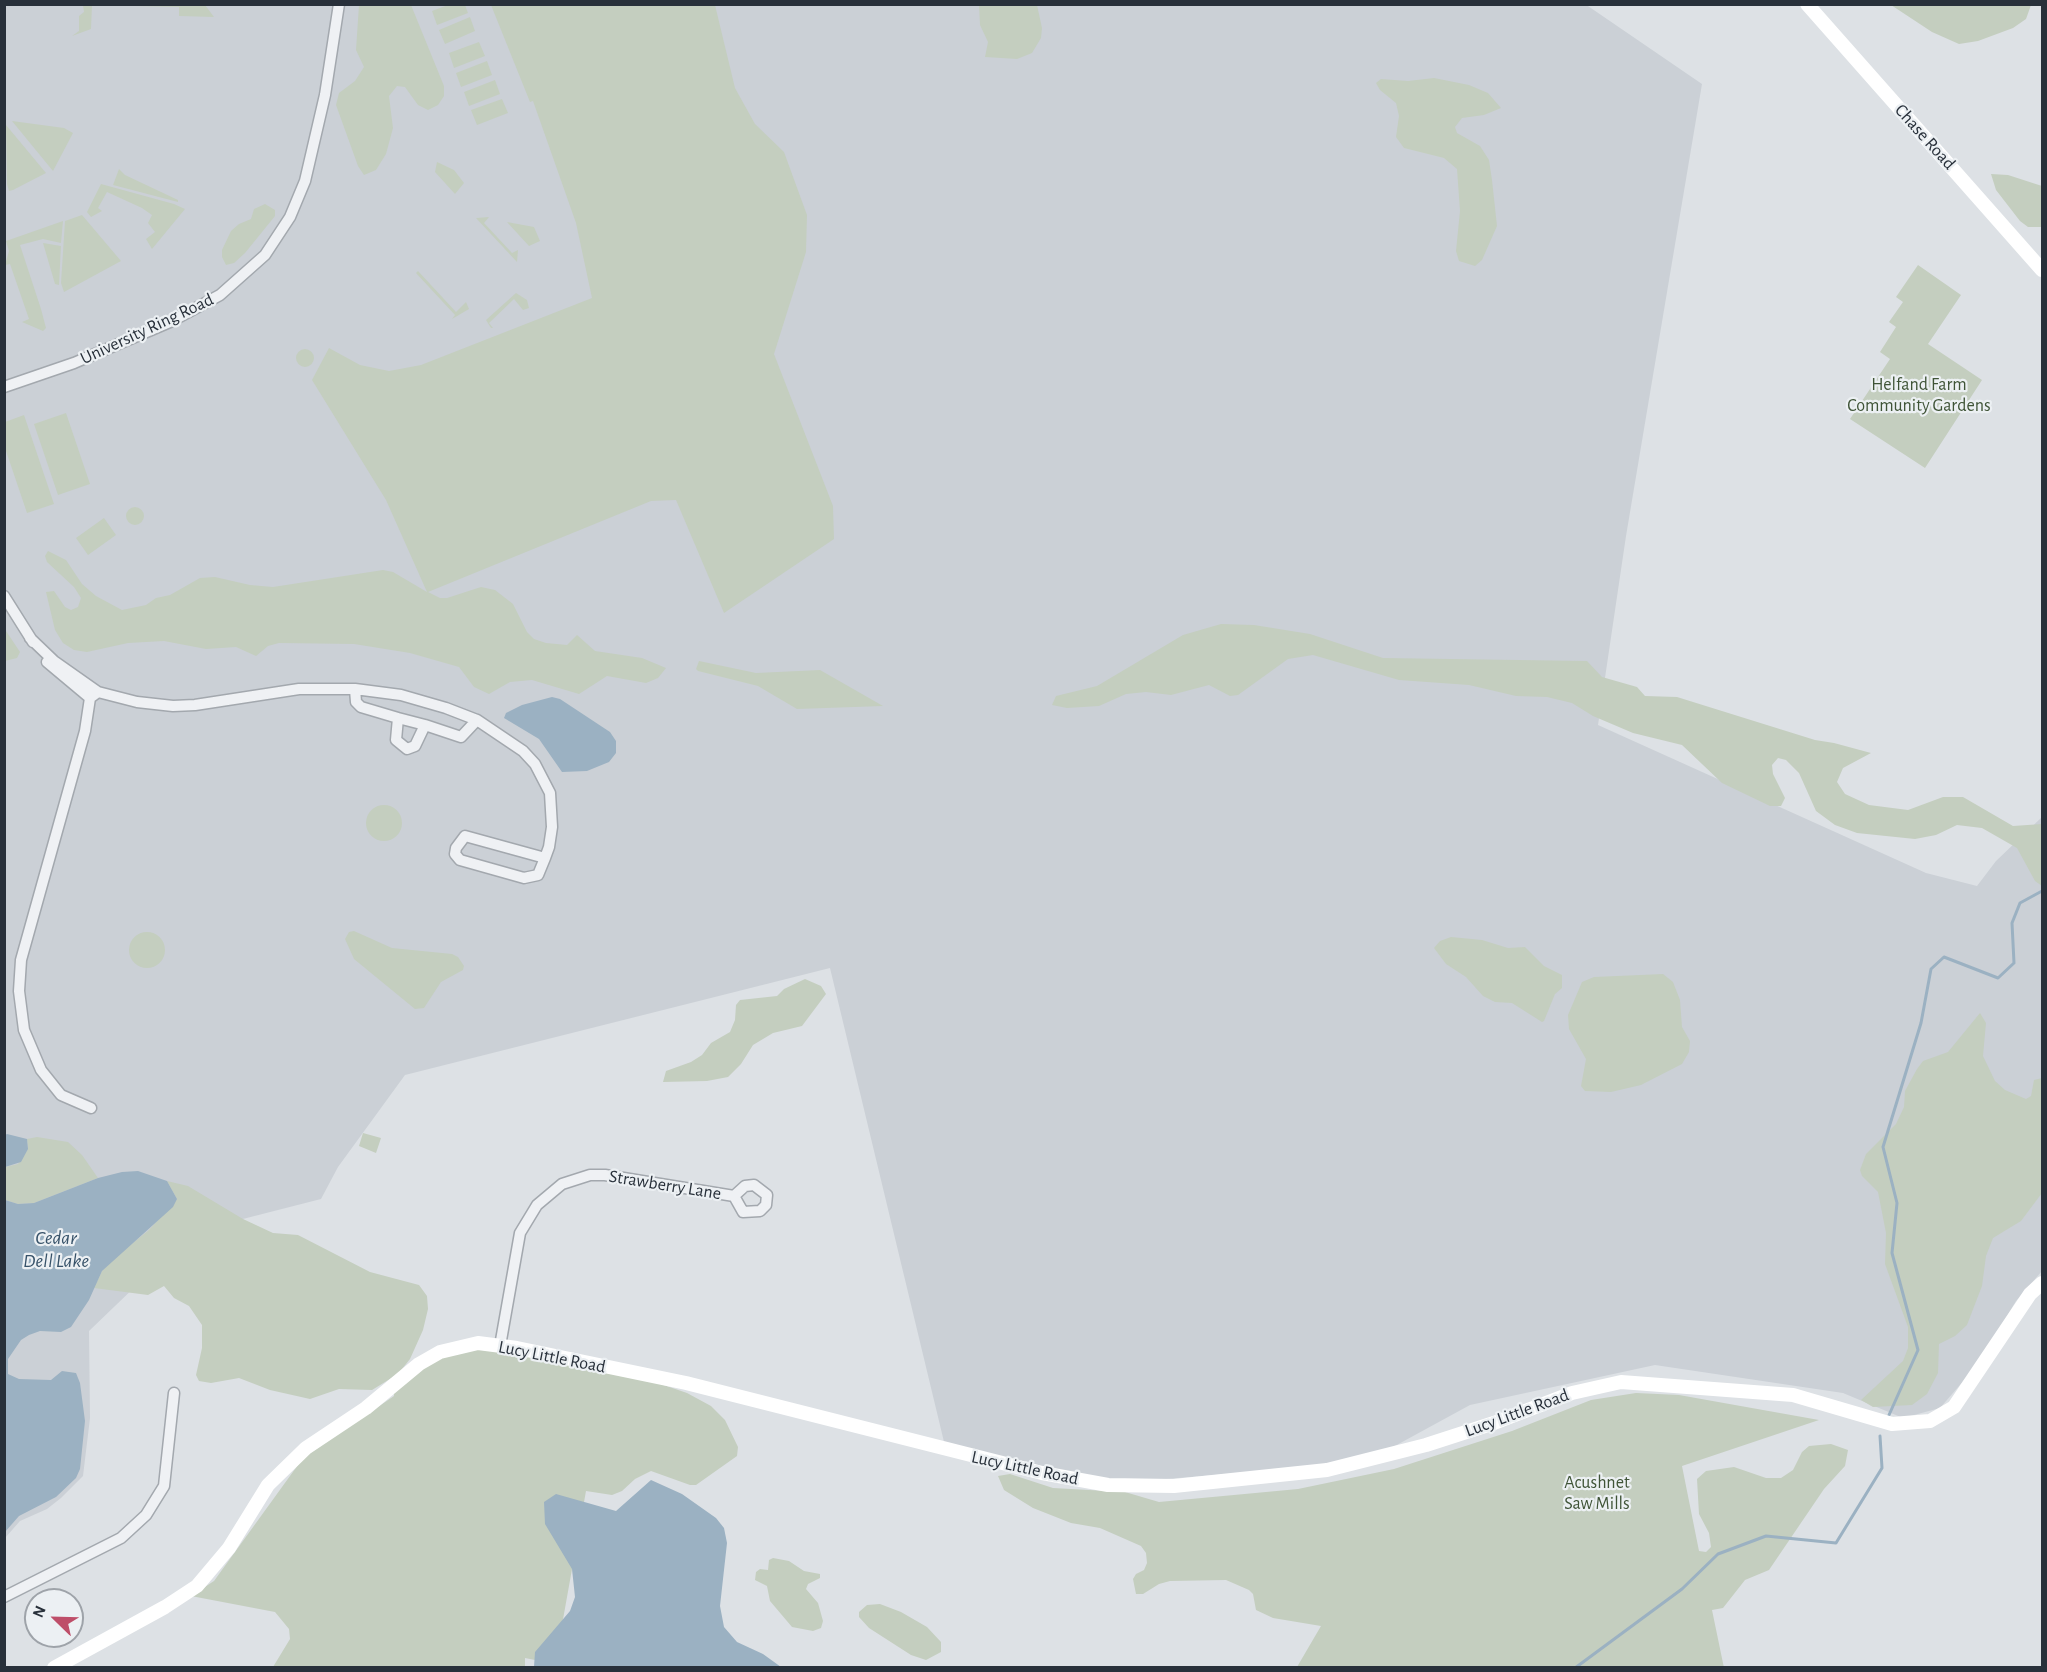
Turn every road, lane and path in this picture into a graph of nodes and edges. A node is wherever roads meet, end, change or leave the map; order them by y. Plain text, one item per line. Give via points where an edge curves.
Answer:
1 (339, 4) edge
2 (1807, 4) edge
3 (2043, 270) edge
4 (4, 387) edge
5 (4, 596) edge
6 (355, 689) junction
7 (94, 695) junction
8 (398, 718) junction
9 (477, 720) junction
10 (425, 725) junction
11 (545, 858) junction
12 (91, 1108) dead end
13 (734, 1196) dead end
14 (2043, 1283) edge
15 (500, 1346) junction
16 (174, 1393) dead end
17 (4, 1597) edge
18 (54, 1668) edge

1 - 4 street, University Ring Road via 325,95 305,181 290,217 265,255 235,284 200,307 86,358
2 - 3 street, Chase Road
5 - 7 street via 50,665
6 - 7 street via 299,689 173,706
6 - 8 street via 356,702 361,707
6 - 9 street via 401,695
7 - 12 street via 21,960 19,991 24,1030 45,1077 61,1095
8 - 10 street
8 - 10 street via 396,740 407,749 415,746
9 - 10 street via 461,737
9 - 11 street via 523,751 544,778 553,810
11 - 11 street via 472,836 460,840 455,854 468,863 524,878 538,875
13 - 15 street, Strawberry Lane via 605,1175 590,1175 562,1184 537,1205 520,1233
14 - 15 street, Lucy Little Road via 2030,1294 1954,1407 1930,1420 1892,1424 1793,1395 1621,1382 1572,1393 1426,1445 1327,1470 1174,1486 1108,1485 1042,1473 686,1383
15 - 18 street, Lucy Little Road via 478,1343 440,1352 419,1365 283,1468 229,1548 197,1586
16 - 17 street via 164,1486 146,1515 121,1538

